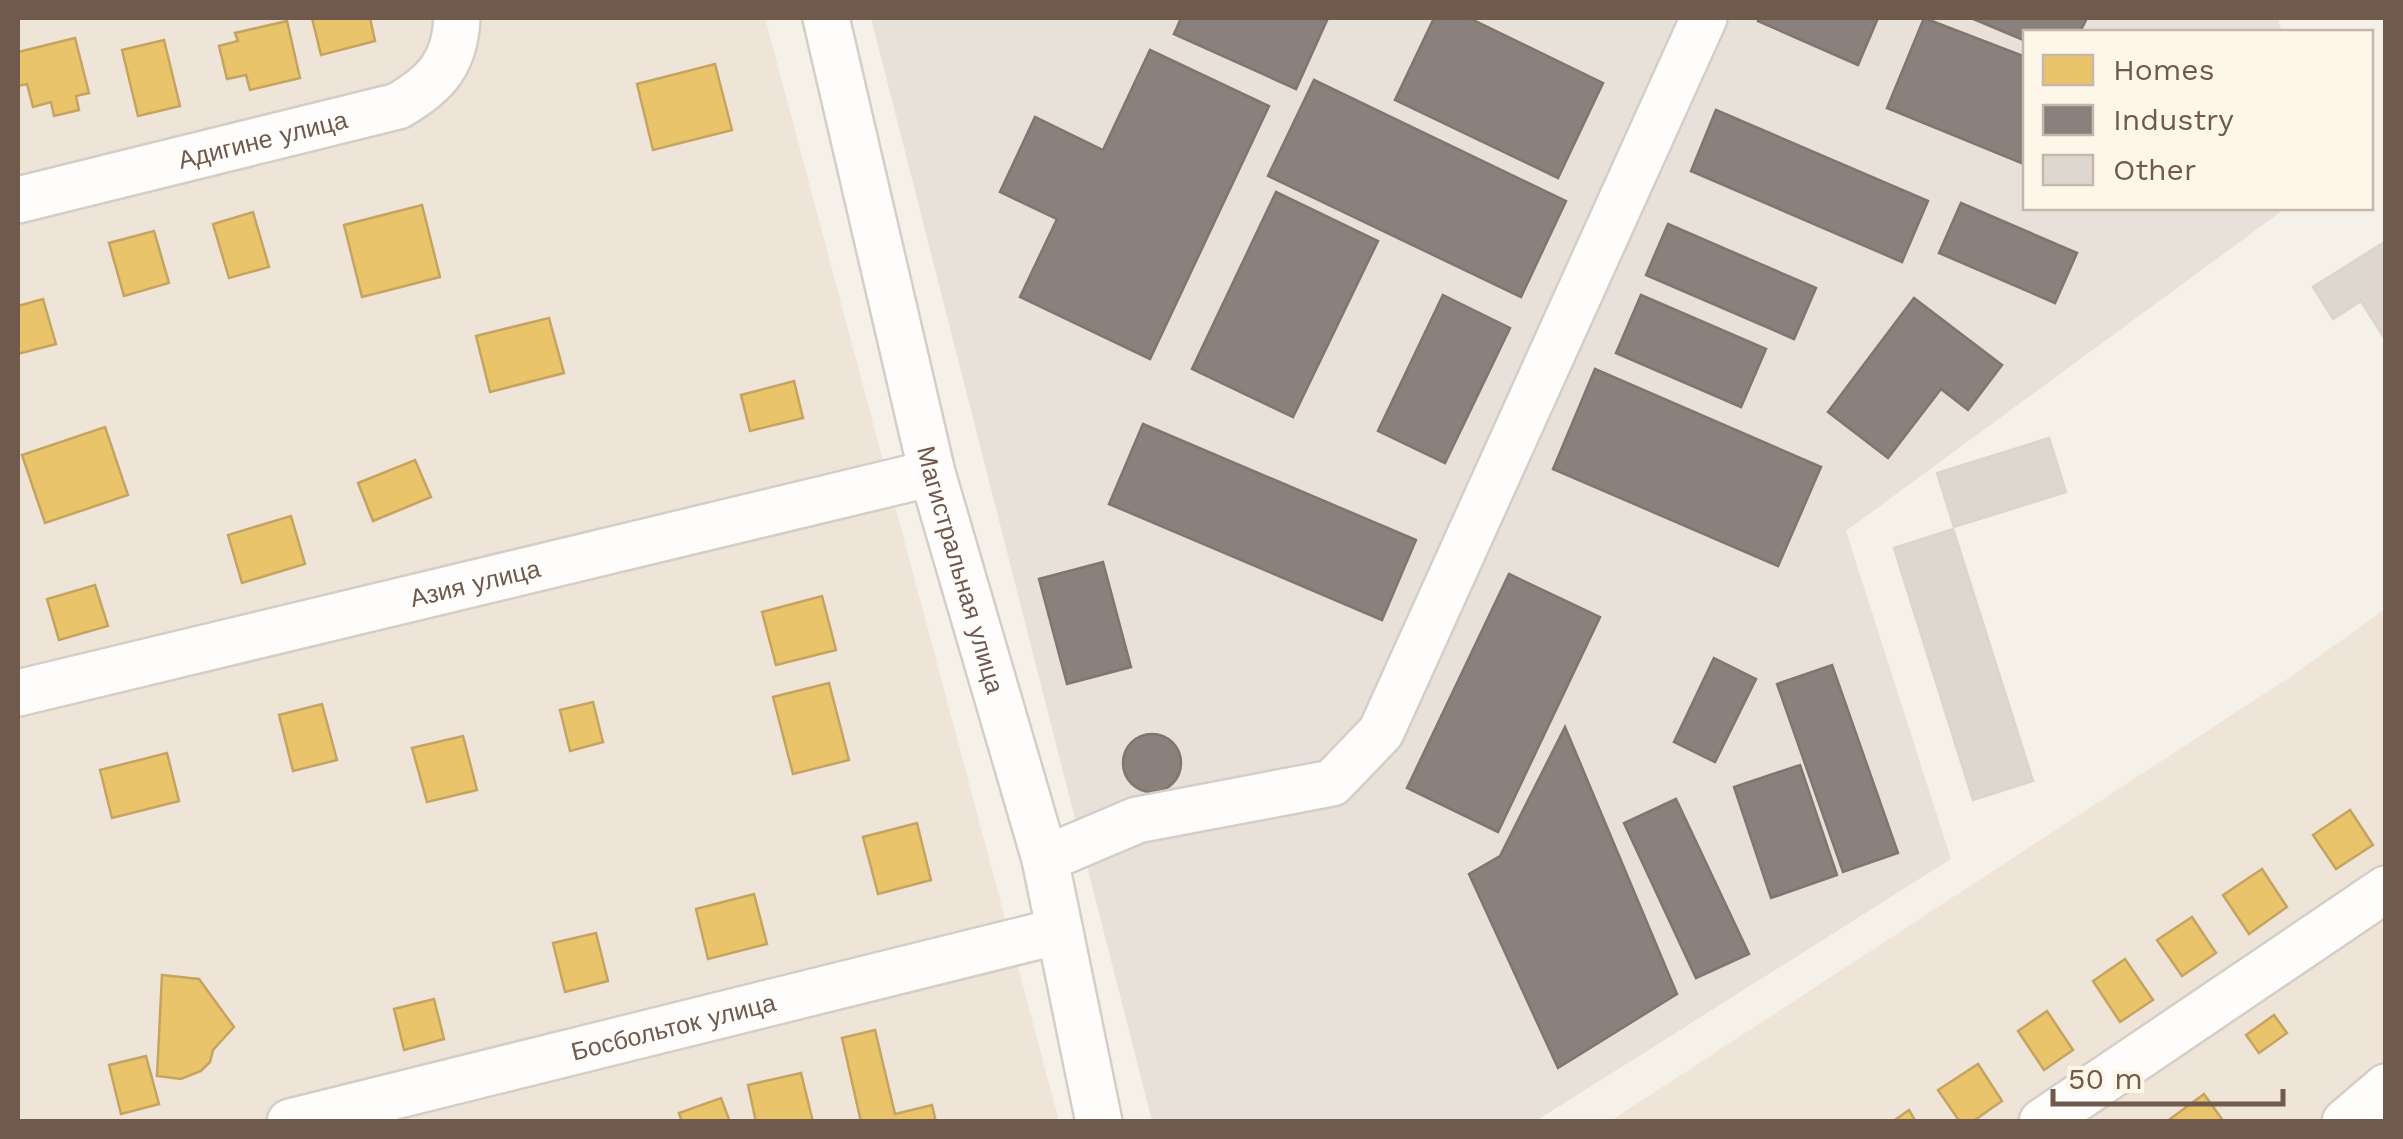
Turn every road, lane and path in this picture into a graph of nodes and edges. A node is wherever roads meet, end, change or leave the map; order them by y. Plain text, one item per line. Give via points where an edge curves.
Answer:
1 (458, 18) edge
2 (826, 18) edge
3 (1704, 18) edge
4 (18, 200) edge
5 (932, 473) junction
6 (18, 693) edge
7 (1045, 859) junction
8 (2386, 889) edge
9 (1059, 932) junction
10 (2386, 1086) edge
11 (290, 1122) edge
12 (1099, 1122) edge
13 (2042, 1122) edge
14 (2345, 1122) edge

1 - 4 street, Адигине улица via 447,66 430,87 398,106
2 - 5 street, Магистральная улица
3 - 7 street via 1381,732 1332,783 1137,820
5 - 6 street, Азия улица
5 - 7 street, Магистральная улица
7 - 9 street, Магистральная улица
8 - 13 street
9 - 11 street, Босбольток улица
9 - 12 street, Магистральная улица
10 - 14 street

